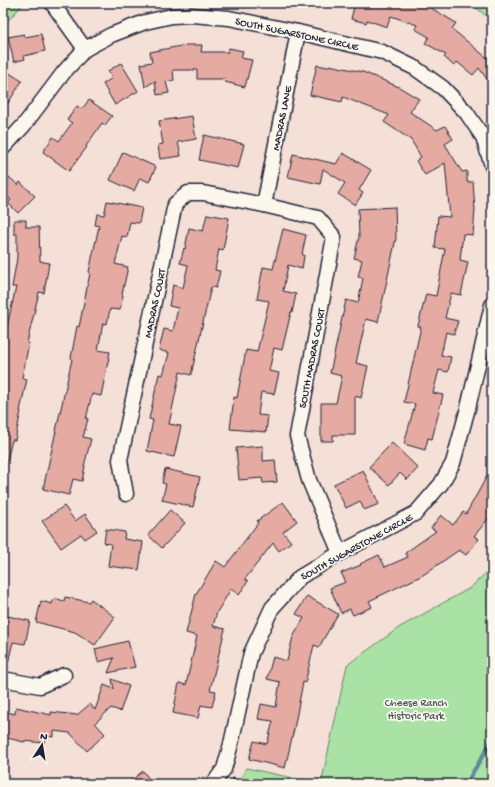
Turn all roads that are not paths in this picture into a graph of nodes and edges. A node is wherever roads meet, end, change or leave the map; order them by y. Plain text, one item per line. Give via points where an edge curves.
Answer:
1 (52, 3) edge
2 (298, 32) junction
3 (85, 49) junction
4 (3, 148) edge
5 (492, 166) edge
6 (264, 205) junction
7 (492, 305) edge
8 (126, 494) dead end
9 (340, 554) junction
10 (64, 676) dead end
11 (3, 679) edge
12 (213, 784) edge

1 - 3 street
2 - 3 street, SOUTH SUGARSTONE CIRCLE via 229,18 192,14 145,22 111,35
2 - 5 street, SOUTH SUGARSTONE CIRCLE via 382,52 415,68 443,88 466,112 483,137
2 - 6 street, MADRAS LANE
3 - 4 street, SOUTH SUGARSTONE CIRCLE
6 - 8 street, MADRAS COURT via 188,192 175,204 120,460
6 - 9 street, SOUTH MADRAS COURT via 318,218 334,237 297,436 309,480
7 - 9 street, SOUTH SUGARSTONE CIRCLE via 453,463 441,484 416,513
9 - 12 street, SOUTH SUGARSTONE CIRCLE via 300,576 272,608 251,653 224,769
10 - 11 street via 40,686

